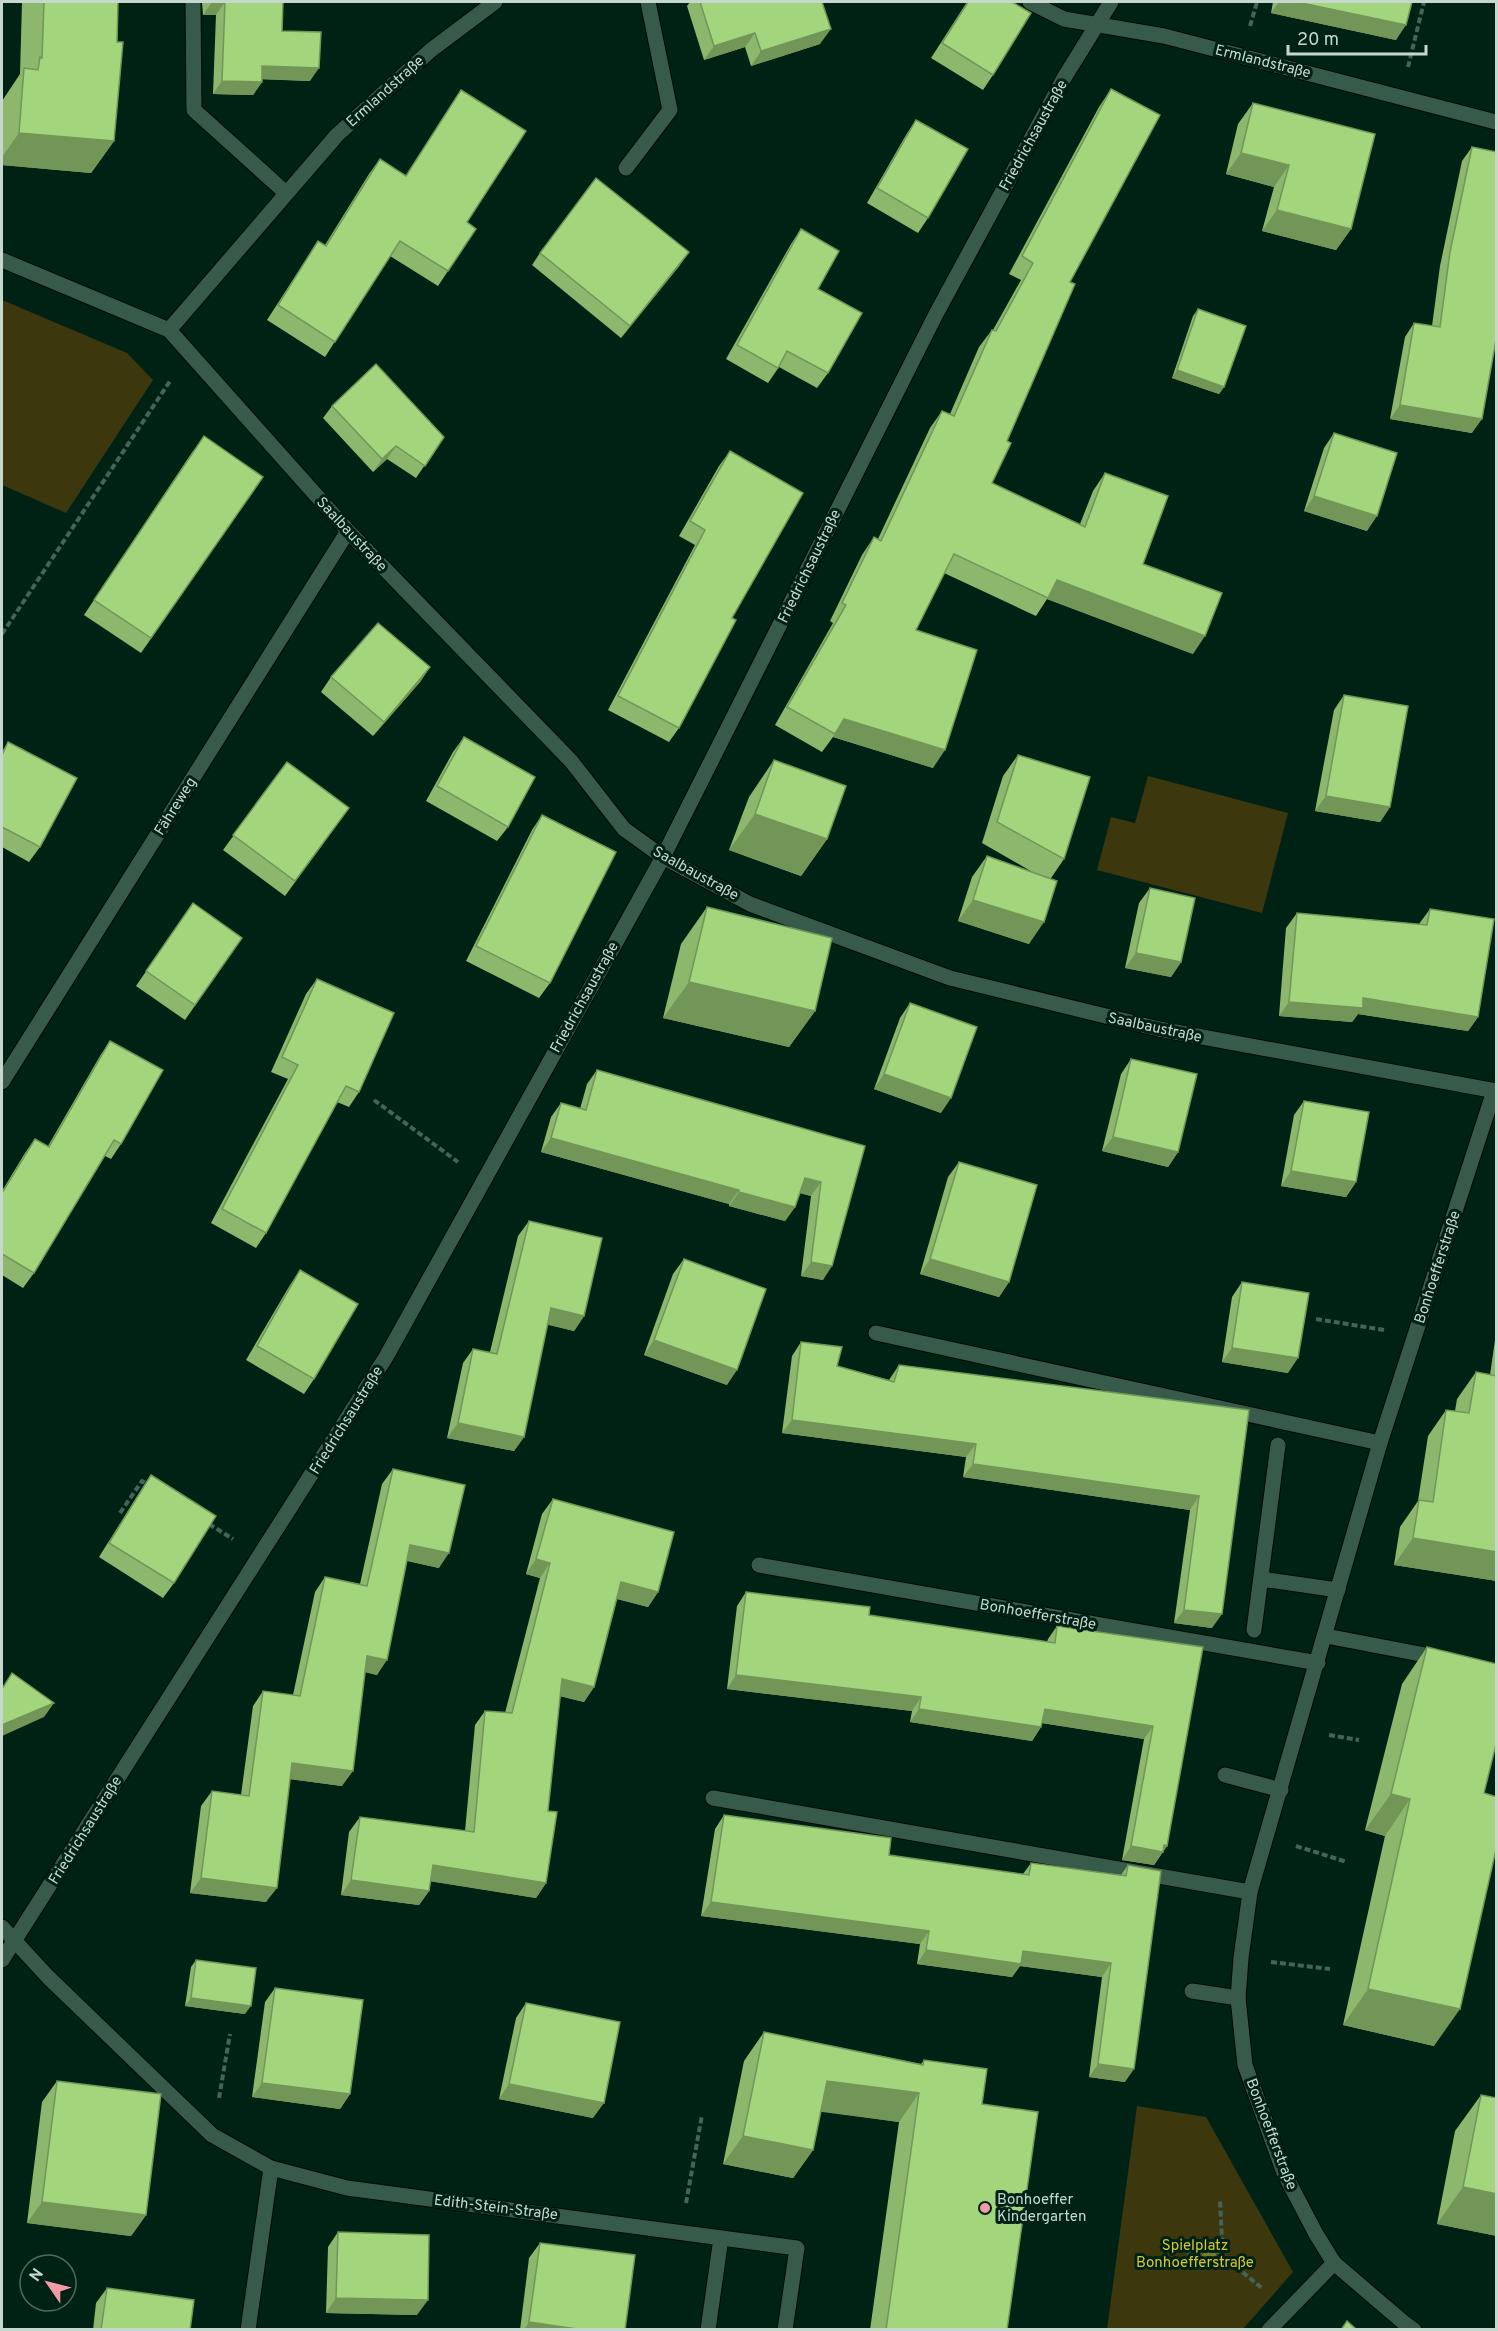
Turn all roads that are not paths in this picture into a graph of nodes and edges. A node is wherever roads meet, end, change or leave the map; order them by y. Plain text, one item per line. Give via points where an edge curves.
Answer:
1 (193, 2) edge
2 (495, 2) edge
3 (648, 2) edge
4 (1030, 2) edge
5 (1111, 2) edge
6 (1096, 24) junction
7 (1497, 122) edge
8 (626, 168) dead end
9 (286, 193) junction
10 (2, 260) edge
11 (169, 330) junction
12 (348, 531) junction
13 (663, 857) junction
14 (2, 1082) edge
15 (1495, 1091) edge
16 (876, 1333) dead end
17 (1380, 1443) junction
18 (1278, 1445) dead end
19 (759, 1565) dead end
20 (1261, 1579) junction
21 (1338, 1590) junction
22 (1254, 1630) dead end
23 (1326, 1636) junction
24 (1451, 1660) edge
25 (1318, 1664) junction
26 (1226, 1775) dead end
27 (1281, 1790) junction
28 (713, 1798) dead end
29 (1250, 1892) junction
30 (2, 1927) edge
31 (14, 1943) junction
32 (2, 1960) edge
33 (1192, 1991) dead end
34 (1238, 1998) junction
35 (272, 2168) junction
36 (721, 2238) junction
37 (1334, 2263) junction
38 (248, 2330) edge
39 (708, 2330) edge
40 (785, 2330) edge
41 (1269, 2330) edge
42 (1414, 2330) edge

1 - 9 street via 194,110
2 - 9 street, Ermlandstraße via 431,50 337,135
3 - 8 street via 670,110
4 - 6 street, Ermlandstraße via 1064,19
5 - 6 street, Friedrichsaustraße
6 - 7 street, Ermlandstraße via 1164,36
6 - 13 street, Friedrichsaustraße via 936,314
9 - 11 street, Ermlandstraße
10 - 11 street, Saalbaustraße
11 - 12 street, Saalbaustraße
12 - 13 street, Saalbaustraße via 571,761 624,829
12 - 14 street, Fähreweg
13 - 15 street, Saalbaustraße via 750,903 950,978 1159,1029
13 - 31 street, Friedrichsaustraße via 386,1357
15 - 17 street, Bonhoefferstraße
16 - 17 street
17 - 21 street, Bonhoefferstraße
18 - 20 street via 1280,1464
19 - 25 street, Bonhoefferstraße
20 - 21 street
20 - 22 street
21 - 23 street, Bonhoefferstraße
23 - 24 street
23 - 25 street, Bonhoefferstraße
25 - 27 street, Bonhoefferstraße
26 - 27 street
27 - 29 street, Bonhoefferstraße
28 - 29 street
29 - 34 street, Bonhoefferstraße
30 - 31 street
31 - 32 street, Friedrichsaustraße
31 - 35 street, Edith-Stein-Straße via 212,2135
33 - 34 street
34 - 37 street, Bonhoefferstraße via 1245,2065 1284,2173
35 - 36 street, Edith-Stein-Straße via 347,2188
35 - 38 street
36 - 39 street
36 - 40 street, Edith-Stein-Straße via 797,2248
37 - 41 street
37 - 42 street, Bonhoefferstraße

